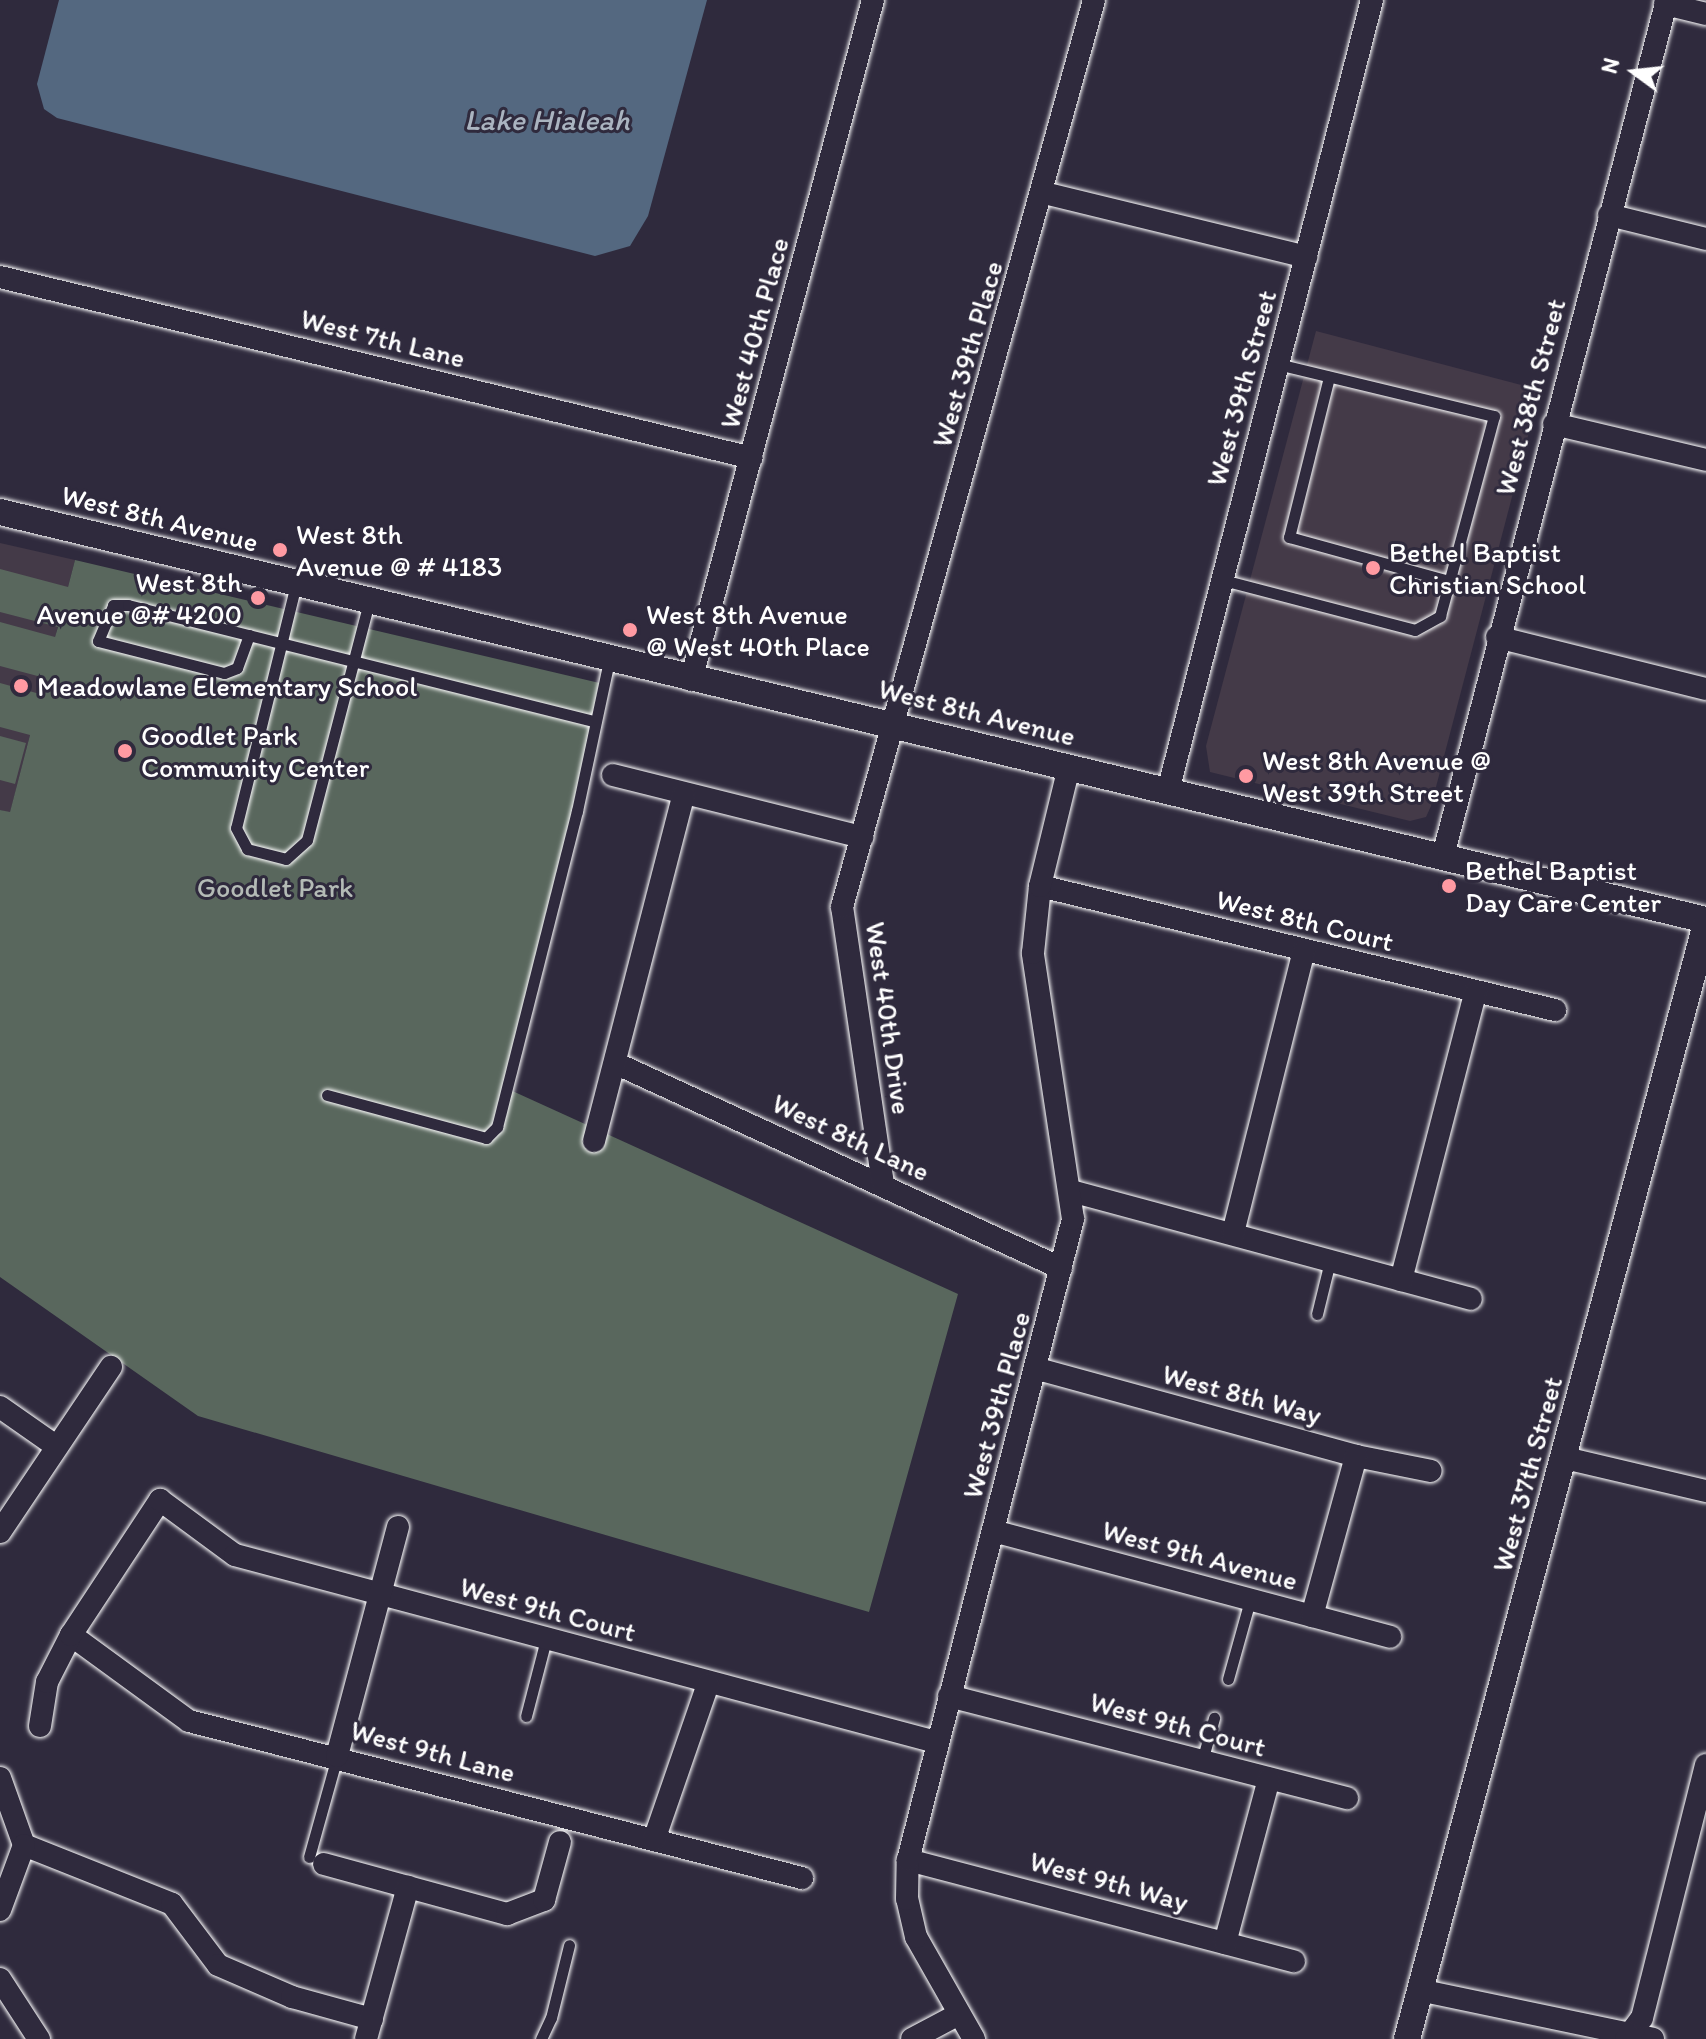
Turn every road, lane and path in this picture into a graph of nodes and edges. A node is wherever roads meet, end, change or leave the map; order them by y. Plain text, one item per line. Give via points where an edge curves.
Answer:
1 (873, 0) edge
2 (1094, 0) edge
3 (1372, 0) edge
4 (1666, 2) edge
5 (1706, 14) edge
6 (1044, 193) junction
7 (1609, 215) junction
8 (1706, 239) edge
9 (1306, 257) junction
10 (0, 277) edge
11 (1278, 364) junction
12 (1329, 377) junction
13 (1554, 424) junction
14 (752, 458) junction
15 (1706, 460) edge
16 (0, 512) edge
17 (1223, 580) junction
18 (1449, 581) junction
19 (296, 584) junction
20 (369, 602) junction
21 (249, 635) junction
22 (1497, 637) junction
23 (281, 643) junction
24 (609, 660) junction
25 (354, 661) junction
26 (691, 680) junction
27 (1706, 689) edge
28 (593, 721) junction
29 (894, 724) junction
30 (1069, 767) junction
31 (613, 775) dead end
32 (1168, 791) junction
33 (684, 794) junction
34 (862, 837) junction
35 (1443, 856) junction
36 (1040, 886) junction
37 (1706, 922) edge
38 (1304, 951) junction
39 (1475, 993) junction
40 (1555, 1010) dead end
41 (615, 1063) junction
42 (327, 1095) dead end
43 (594, 1141) dead end
44 (883, 1184) junction
45 (1071, 1191) junction
46 (1233, 1233) junction
47 (1330, 1261) junction
48 (1061, 1268) junction
49 (1401, 1280) junction
50 (1471, 1299) dead end
51 (1317, 1314) dead end
52 (111, 1367) dead end
53 (1038, 1369) junction
54 (0, 1407) edge
55 (56, 1446) junction
56 (1356, 1456) junction
57 (1565, 1458) junction
58 (1431, 1471) dead end
59 (1706, 1491) edge
60 (398, 1527) dead end
61 (993, 1531) junction
62 (0, 1532) edge
63 (382, 1595) junction
64 (1250, 1600) junction
65 (1312, 1616) junction
66 (71, 1635) junction
67 (1390, 1637) dead end
68 (546, 1639) junction
69 (1228, 1679) dead end
70 (708, 1684) junction
71 (949, 1696) junction
72 (526, 1716) dead end
73 (1214, 1718) dead end
74 (40, 1726) dead end
75 (936, 1742) junction
76 (337, 1756) junction
77 (1202, 1761) junction
78 (1706, 1765) edge
79 (0, 1778) edge
80 (1269, 1779) junction
81 (1347, 1798) dead end
82 (654, 1840) junction
83 (560, 1842) dead end
84 (24, 1845) junction
85 (908, 1860) junction
86 (316, 1861) joint
87 (802, 1878) dead end
88 (408, 1887) junction
89 (0, 1910) edge
90 (1225, 1943) junction
91 (569, 1945) dead end
92 (1294, 1961) dead end
93 (0, 1979) edge
94 (1419, 1990) junction
95 (959, 2014) junction
96 (369, 2029) edge
97 (1628, 2036) edge
98 (39, 2039) edge
99 (541, 2039) edge
100 (912, 2039) edge
101 (974, 2039) edge
102 (1407, 2039) edge
103 (1653, 2039) edge

1 - 14 street, West 40th Place
2 - 6 street, West 39th Place
3 - 9 street, West 39th Street
4 - 5 street
4 - 7 street, West 38th Street
6 - 9 street
6 - 29 street, West 39th Place
7 - 8 street
7 - 13 street, West 38th Street
9 - 11 street, West 39th Street
10 - 14 street, West 7th Lane
11 - 12 lane
11 - 17 street, West 39th Street
12 - 18 lane via 1289,537
12 - 18 lane via 1494,416
13 - 15 street
13 - 22 street, West 38th Street
14 - 26 street, West 40th Place
16 - 19 street, West 8th Avenue
17 - 18 lane via 1415,630 1440,616
17 - 32 street, West 39th Street
19 - 20 street, West 8th Avenue
19 - 23 lane
20 - 24 street, West 8th Avenue
20 - 25 lane
21 - 21 lane via 237,668 224,673 98,641 113,605
21 - 23 lane
22 - 27 street
22 - 35 street, West 38th Street
23 - 25 lane
23 - 25 lane via 236,828 247,849 286,859 307,840
24 - 26 street, West 8th Avenue
24 - 28 lane
25 - 28 lane
26 - 29 street, West 8th Avenue
28 - 42 lane via 577,811 497,1127 486,1138
29 - 30 street, West 8th Avenue
29 - 34 street, West 40th Drive
30 - 32 street, West 8th Avenue
30 - 36 street, West 39th Place
31 - 33 street
32 - 35 street, West 8th Avenue
33 - 34 street
33 - 41 street
34 - 44 street, West 40th Drive via 842,907
35 - 37 street, West 8th Avenue
36 - 38 street, West 8th Court
36 - 45 street, West 39th Place via 1033,953
37 - 57 street, West 37th Street
38 - 39 street, West 8th Court
38 - 46 street
39 - 40 street, West 8th Court
39 - 49 street
41 - 43 street
41 - 44 street, West 8th Lane
44 - 48 street, West 8th Lane
45 - 46 street
45 - 48 street, West 39th Place via 1073,1219
46 - 47 street
47 - 49 street
47 - 51 lane
48 - 53 street, West 39th Place
49 - 50 street
52 - 55 street
53 - 56 street, West 8th Way
53 - 61 street, West 39th Place
54 - 55 street
55 - 62 street
56 - 58 street, West 8th Way
56 - 65 street
57 - 59 street
57 - 94 street, West 37th Street
60 - 63 street
61 - 64 street, West 9th Avenue
61 - 71 street, West 39th Place
63 - 66 street, West 9th Court via 235,1555 160,1500
63 - 68 street, West 9th Court
63 - 76 street
64 - 65 street, West 9th Avenue
64 - 69 lane
65 - 67 street, West 9th Avenue
66 - 74 street via 47,1682
66 - 76 street, West 9th Lane via 189,1721
68 - 70 street, West 9th Court
68 - 72 lane
70 - 75 street, West 9th Court
70 - 82 street
71 - 75 street, West 39th Place
71 - 77 street, West 9th Court
73 - 77 lane
75 - 85 street, West 39th Place
76 - 82 street, West 9th Lane
76 - 86 lane
77 - 80 street, West 9th Court
78 - 97 street via 1642,2018
79 - 84 street
80 - 81 street, West 9th Court
80 - 90 street
82 - 87 street, West 9th Lane
83 - 88 street via 544,1900 507,1914
84 - 89 street
84 - 96 street via 172,1904 218,1965
85 - 90 street, West 9th Way
85 - 95 street, West 39th Place via 907,1899 916,1937
86 - 88 street
88 - 96 street
90 - 92 street, West 9th Way
91 - 99 lane
93 - 98 street
94 - 97 street
94 - 102 street, West 37th Street
95 - 100 street
95 - 101 street, West 39th Place
97 - 103 street

